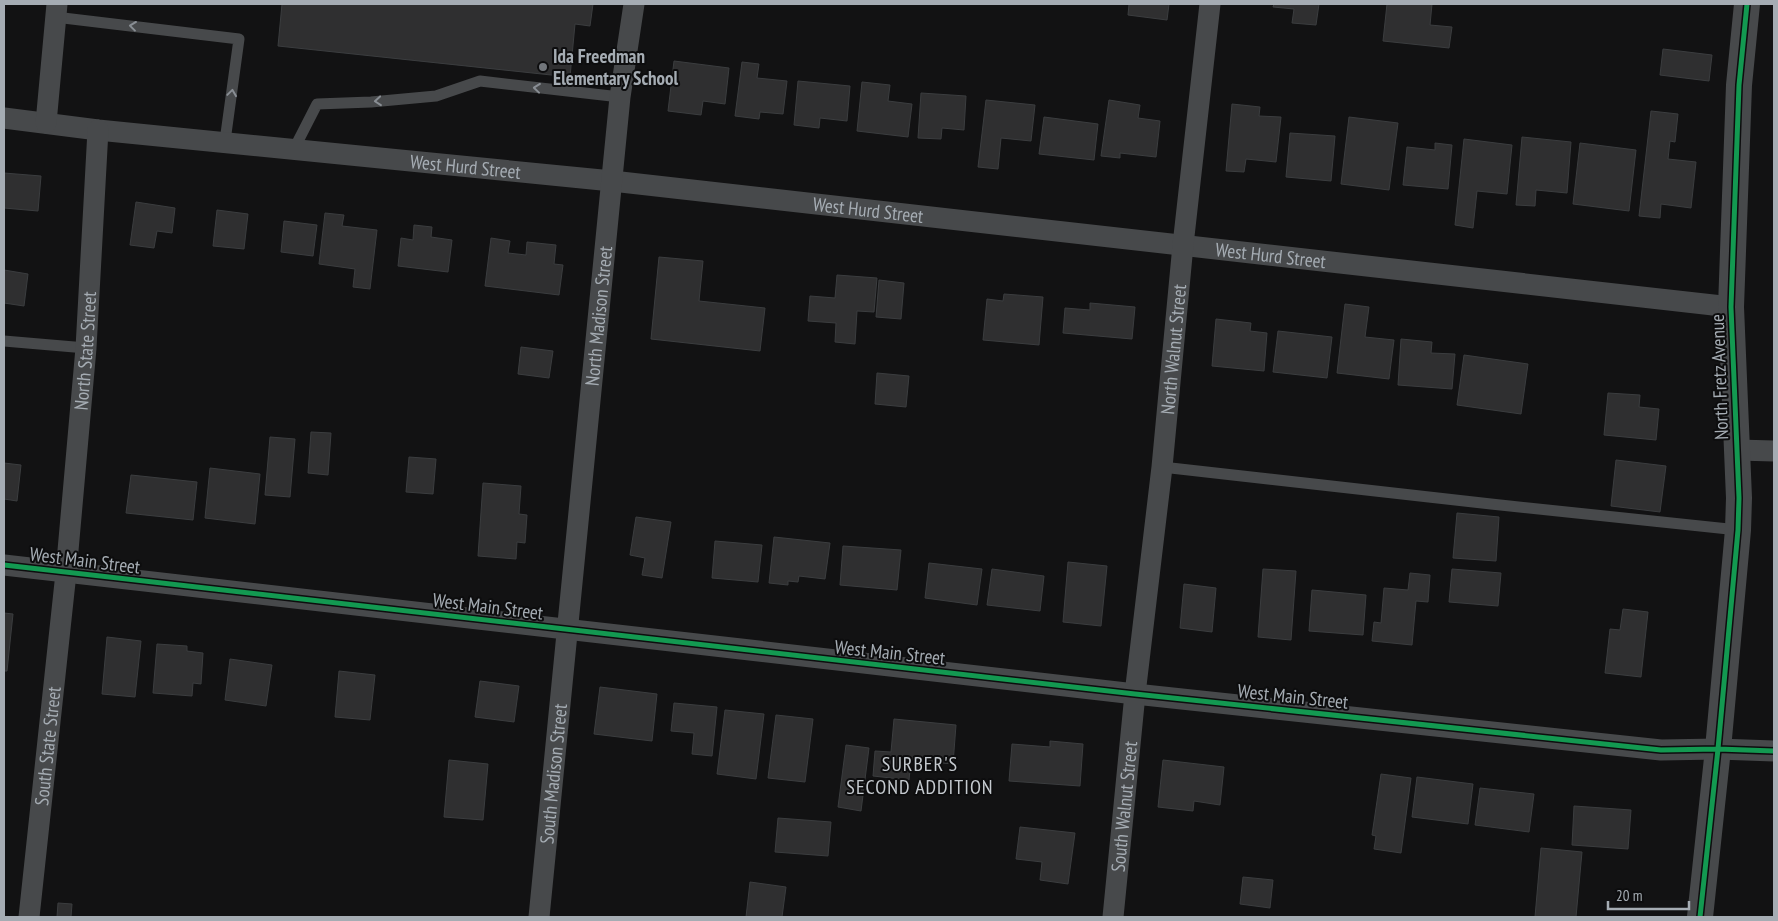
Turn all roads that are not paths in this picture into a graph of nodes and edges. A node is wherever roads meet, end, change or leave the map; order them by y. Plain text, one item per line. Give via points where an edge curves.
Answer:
1 (634, 4) edge
2 (1210, 4) edge
3 (1747, 4) edge
4 (56, 10) edge
5 (620, 97) junction
6 (4, 118) edge
7 (46, 123) junction
8 (98, 130) junction
9 (225, 142) junction
10 (294, 149) junction
11 (612, 181) junction
12 (1183, 245) junction
13 (1731, 307) junction
14 (4, 341) edge
15 (86, 348) junction
16 (1737, 450) junction
17 (1774, 451) edge
18 (1162, 467) junction
19 (1738, 530) junction
20 (4, 565) edge
21 (66, 573) junction
22 (567, 630) junction
23 (1135, 694) junction
24 (1718, 749) junction
25 (1774, 751) edge
26 (29, 917) edge
27 (539, 917) edge
28 (1113, 917) edge
29 (1700, 917) edge

1 - 5 street, North Madison Street
2 - 12 street, North Walnut Street
3 - 13 street, North Fretz Avenue via 1739,84
4 - 7 street
9 -> 4 lane via 239,39
5 -> 10 lane via 480,81 436,96 316,104
5 - 11 street, North Madison Street
6 - 7 street, West Hurd Street
7 - 8 street, West Hurd Street
8 - 9 street, West Hurd Street
8 - 15 street, North State Street
9 - 10 street, West Hurd Street
10 - 11 street, West Hurd Street
11 - 12 street, West Hurd Street
11 - 22 street, North Madison Street
12 - 13 street, West Hurd Street
12 - 18 street, North Walnut Street
13 - 16 street, North Fretz Avenue
14 - 15 lane
15 - 21 street, North State Street
16 - 17 street
16 - 19 street, North Fretz Avenue
18 - 19 lane
18 - 23 street, North Walnut Street
19 - 24 street, North Fretz Avenue
20 - 21 street, West Main Street
21 - 22 street, West Main Street
21 - 26 street, South State Street
22 - 23 street, West Main Street
22 - 27 street, South Madison Street
23 - 24 street, West Main Street via 1661,750
23 - 28 street, South Walnut Street
24 - 25 street, West Main Street
24 - 29 street, North Fretz Avenue

